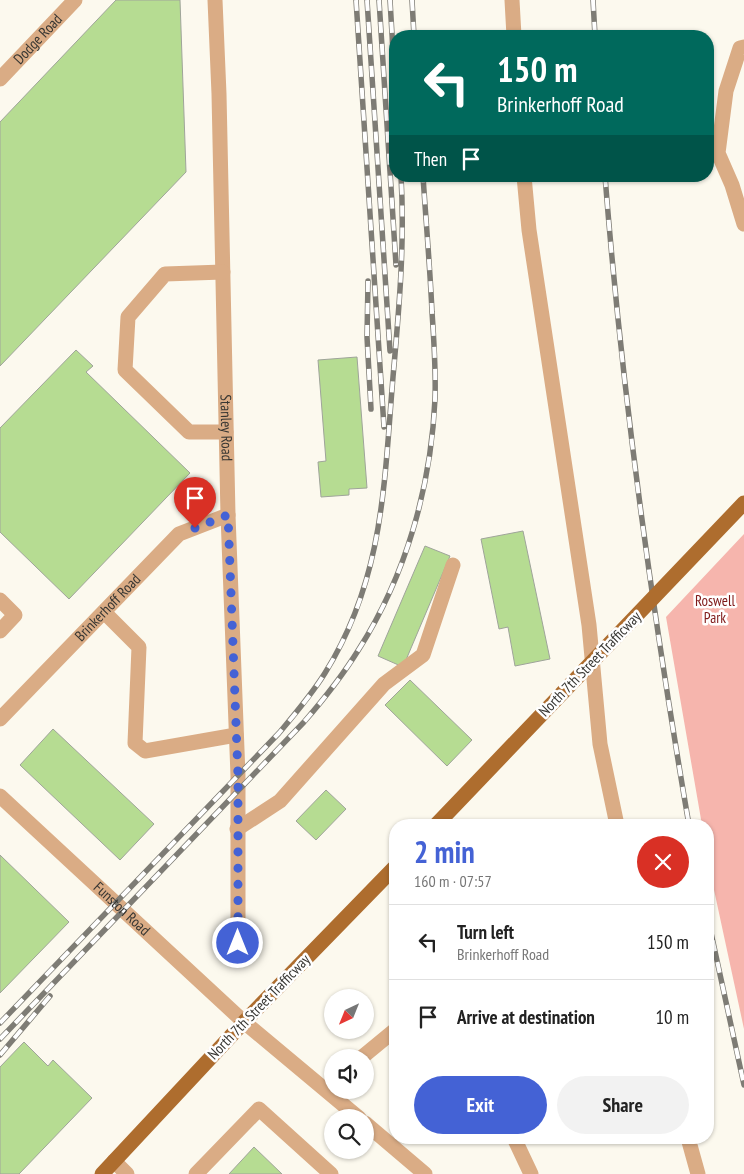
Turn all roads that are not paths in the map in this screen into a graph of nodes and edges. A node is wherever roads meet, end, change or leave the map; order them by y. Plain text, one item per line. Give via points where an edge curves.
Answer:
1 (75, 0) edge
2 (215, 0) edge
3 (512, 0) edge
4 (514, 30) edge
5 (744, 46) edge
6 (0, 79) edge
7 (525, 182) edge
8 (744, 224) edge
9 (223, 272) junction
10 (226, 432) junction
11 (744, 503) edge
12 (228, 515) junction
13 (453, 565) dead end
14 (0, 600) edge
15 (104, 612) junction
16 (0, 631) edge
17 (0, 719) edge
18 (236, 735) junction
19 (0, 796) edge
20 (442, 819) edge
21 (616, 819) edge
22 (237, 829) junction
23 (389, 873) edge
24 (238, 943) dead end
25 (244, 1022) junction
26 (389, 1035) edge
27 (372, 1049) edge
28 (324, 1081) edge
29 (342, 1099) edge
30 (351, 1109) edge
31 (374, 1131) edge
32 (389, 1144) edge
33 (389, 1144) edge
34 (517, 1144) edge
35 (690, 1144) edge
36 (114, 1161) junction
37 (102, 1174) edge
38 (127, 1174) edge
39 (196, 1174) edge
40 (331, 1174) edge
41 (424, 1174) edge
42 (531, 1174) edge
43 (698, 1174) edge

1 - 6 street, Dodge Road
2 - 9 street, Stanley Road
3 - 4 street
5 - 8 street via 740,48 726,91 718,153
7 - 21 street via 530,239 588,625 600,744
9 - 10 street, Stanley Road
9 - 10 street via 165,274 128,317 125,370 190,432
10 - 12 street, Stanley Road
11 - 20 main road, North 7th Street Trafficway, bridge
12 - 15 street, Brinkerhoff Road via 179,534
12 - 18 street, Stanley Road
13 - 22 street via 422,656 384,684 280,801
14 - 16 street via 15,615
15 - 17 street, Brinkerhoff Road
15 - 18 street via 139,647 135,743 145,752
18 - 22 street, Stanley Road
19 - 25 street, Funston Road
22 - 24 street, Stanley Road
23 - 25 main road, North 7th Street Trafficway
25 - 28 street, Funston Road
25 - 36 main road, North 7th Street Trafficway
26 - 27 street
29 - 30 street, Funston Road
31 - 32 street
33 - 41 street
34 - 42 street
35 - 43 street
36 - 37 main road, North 7th Street Trafficway
36 - 38 street
39 - 40 street via 259,1109

